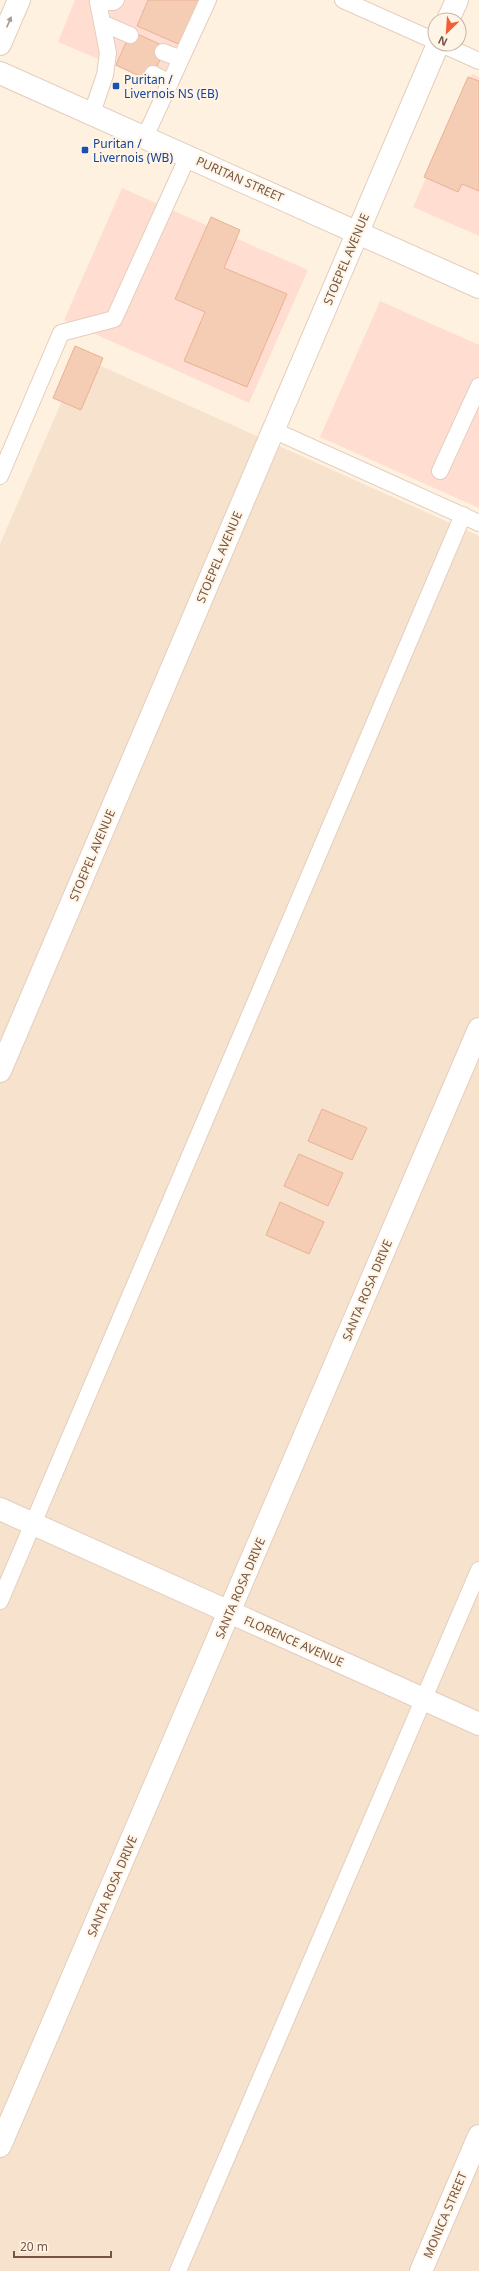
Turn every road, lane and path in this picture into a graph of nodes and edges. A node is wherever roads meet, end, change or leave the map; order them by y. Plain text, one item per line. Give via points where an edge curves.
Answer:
1 (19, 0) edge
2 (116, 0) edge
3 (208, 0) edge
4 (343, 0) edge
5 (457, 0) edge
6 (97, 1) edge
7 (452, 12) edge
8 (102, 23) junction
9 (130, 35) dead end
10 (427, 40) edge
11 (0, 44) edge
12 (163, 52) dead end
13 (435, 52) edge
14 (456, 52) edge
15 (181, 60) junction
16 (479, 61) edge
17 (0, 73) edge
18 (153, 74) dead end
19 (170, 82) junction
20 (92, 113) junction
21 (146, 137) junction
22 (188, 156) junction
23 (358, 233) junction
24 (479, 287) edge
25 (479, 386) edge
26 (273, 430) junction
27 (440, 471) dead end
28 (0, 476) edge
29 (463, 515) junction
30 (479, 522) edge
31 (479, 1029) edge
32 (0, 1071) edge
33 (0, 1509) edge
34 (33, 1524) junction
35 (479, 1570) edge
36 (0, 1601) edge
37 (230, 1612) junction
38 (424, 1700) junction
39 (479, 1724) edge
40 (479, 2136) edge
41 (0, 2146) edge
42 (178, 2271) edge
43 (421, 2271) edge

11 -> 1 street
2 - 6 lane
3 - 15 lane
4 - 10 lane
5 - 7 street
6 - 8 lane
8 - 9 lane
8 - 20 lane via 114,55
12 - 15 lane
13 - 23 street, STOEPEL AVENUE
14 - 16 lane
15 - 19 lane
17 - 20 street, PURITAN STREET
18 - 19 lane
19 - 21 lane
20 - 21 street, PURITAN STREET
21 - 22 street, PURITAN STREET
22 - 23 street, PURITAN STREET
22 - 28 lane via 114,319 61,333
23 - 24 street, PURITAN STREET
23 - 26 street, STOEPEL AVENUE
25 - 27 lane
26 - 29 lane
26 - 32 street, STOEPEL AVENUE
29 - 30 lane
29 - 34 lane
31 - 37 street, SANTA ROSA DRIVE
33 - 34 street, FLORENCE AVENUE
34 - 36 lane
34 - 37 street, FLORENCE AVENUE
35 - 38 lane
37 - 38 street, FLORENCE AVENUE
37 - 41 street, SANTA ROSA DRIVE
38 - 39 street, FLORENCE AVENUE
38 - 42 lane
40 - 43 street, MONICA STREET

